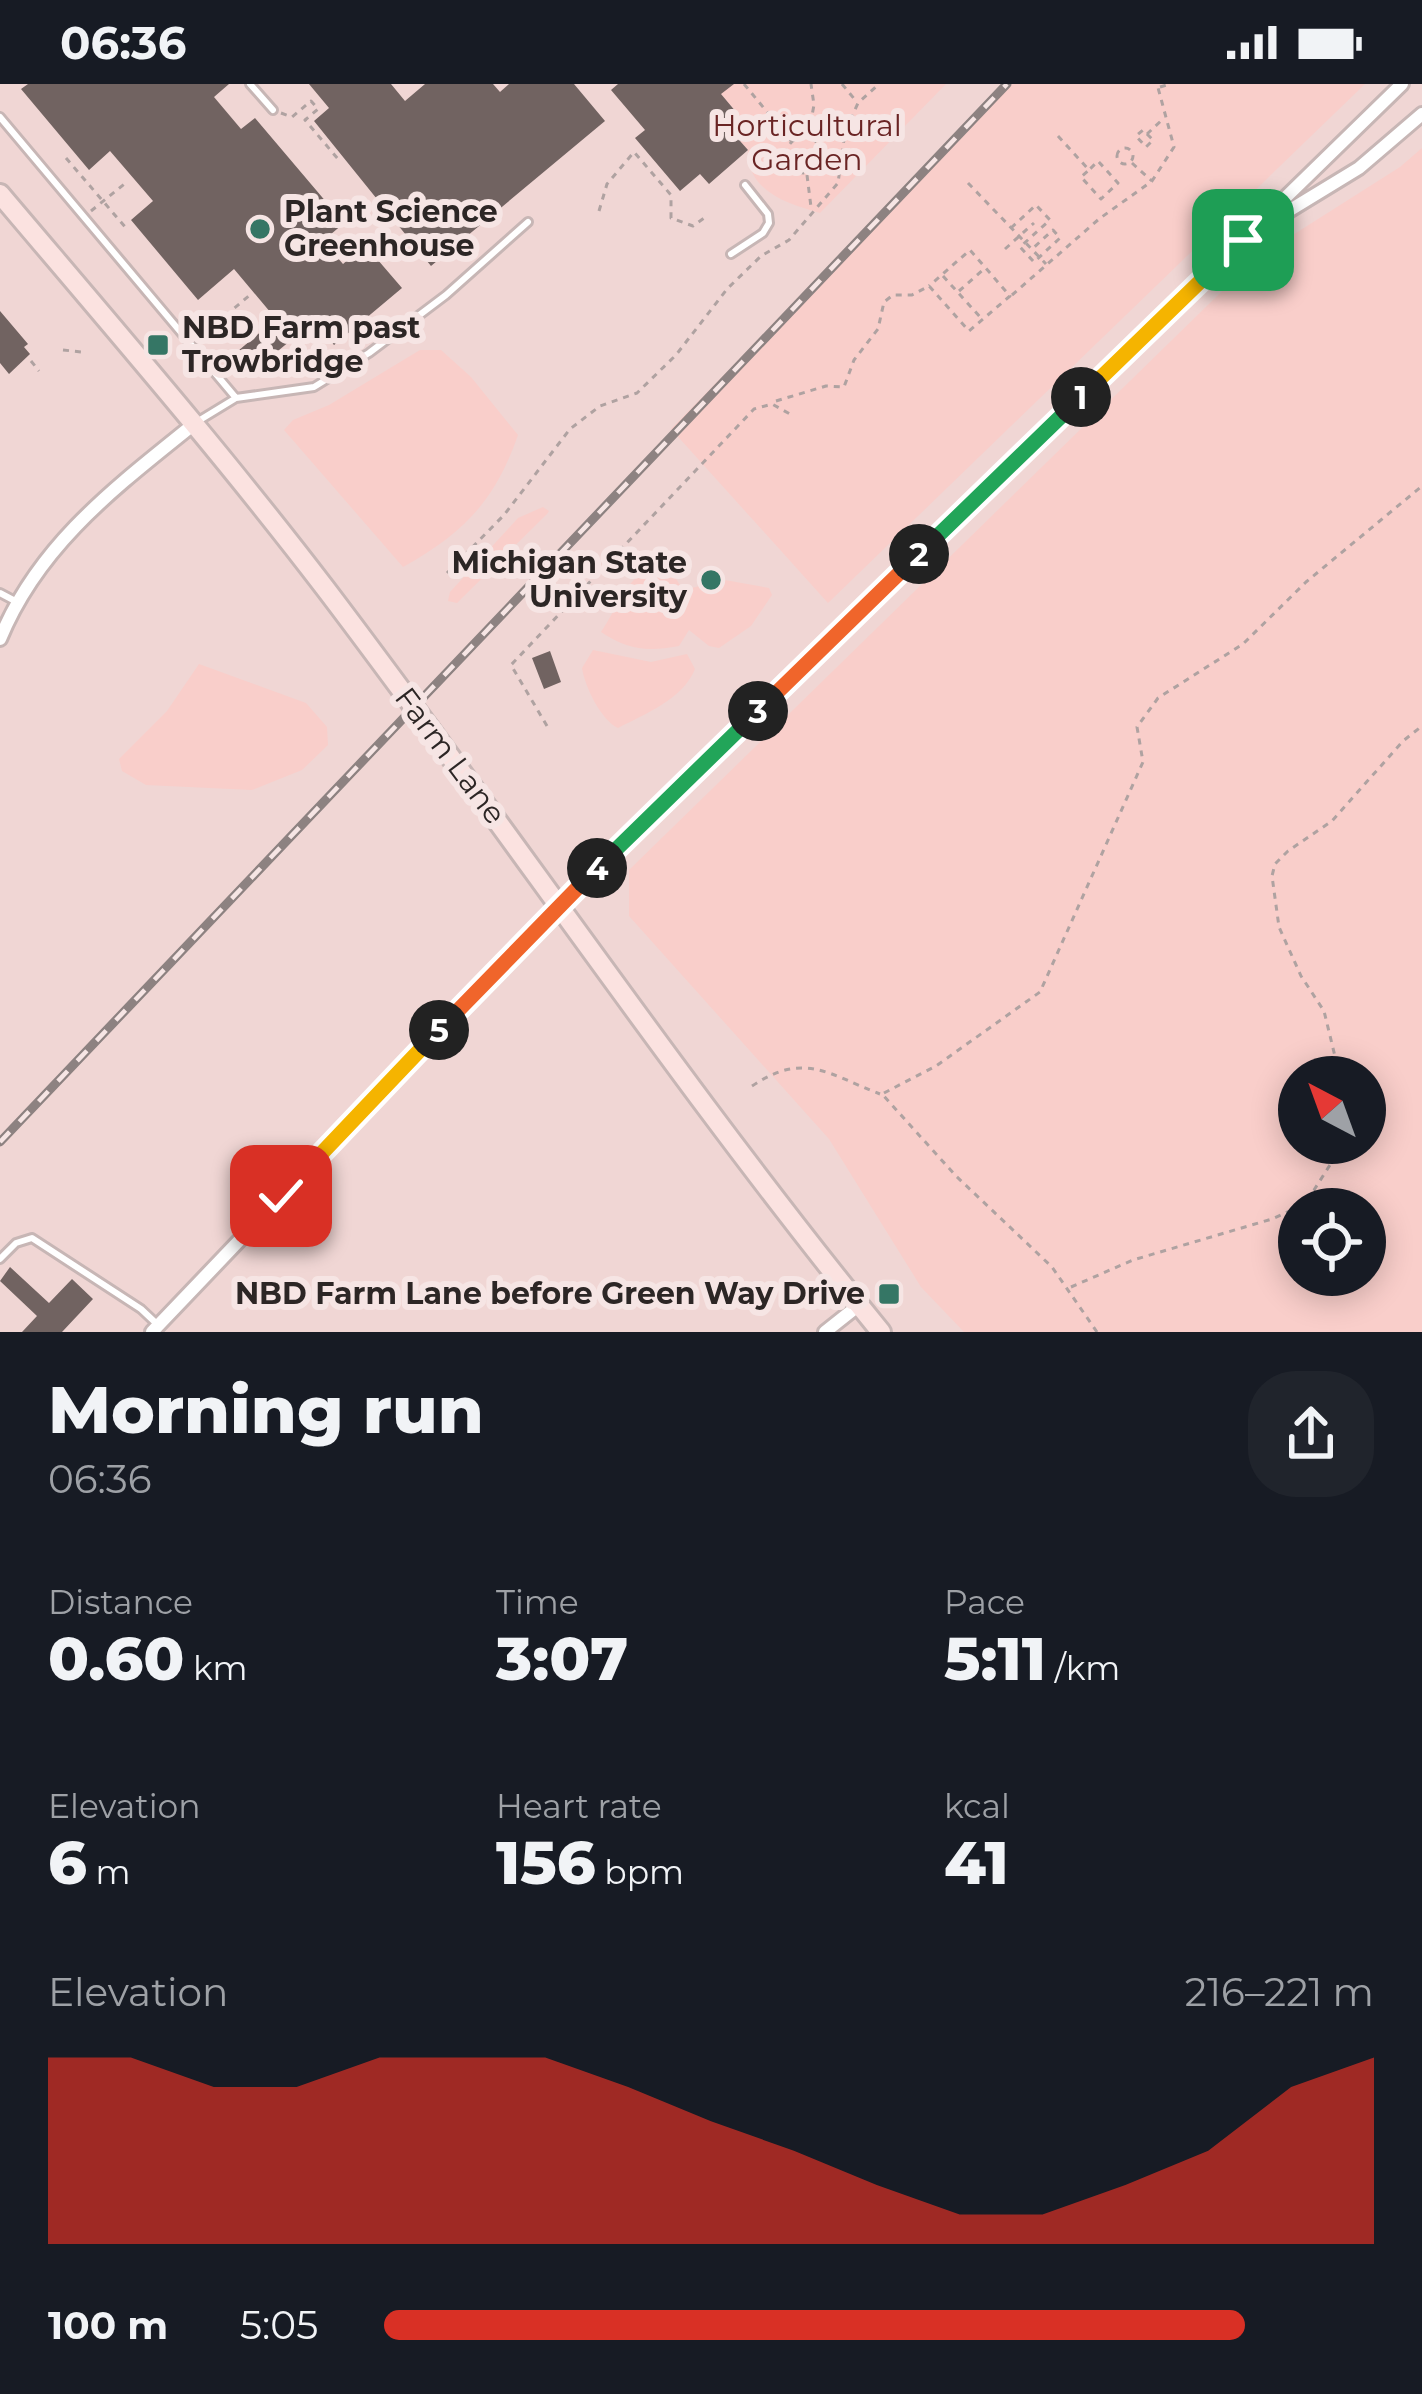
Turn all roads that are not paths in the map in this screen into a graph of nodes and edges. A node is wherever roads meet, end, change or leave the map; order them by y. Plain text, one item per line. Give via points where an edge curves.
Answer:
1 (250, 84) edge
2 (1402, 84) edge
3 (273, 110) road end
4 (1422, 114) edge
5 (0, 117) edge
6 (745, 185) dead end
7 (0, 194) edge
8 (528, 222) dead end
9 (1243, 240) junction
10 (731, 254) dead end
11 (236, 398) junction
12 (194, 424) junction
13 (0, 593) edge
14 (16, 602) junction
15 (0, 639) edge
16 (559, 905) junction
17 (0, 1259) edge
18 (859, 1305) junction
19 (155, 1328) edge
20 (825, 1332) edge
21 (881, 1332) edge

1 - 3 lane
2 - 9 street
4 - 9 street via 1359,168
5 - 11 lane
6 - 10 lane via 770,223
7 - 12 street, Farm Lane
8 - 11 lane via 446,295 314,387
9 - 16 street
11 - 12 lane
12 - 14 street via 78,520
12 - 16 street, Farm Lane
13 - 14 lane
14 - 15 street
16 - 18 street, Farm Lane
16 - 19 street
17 - 19 lane via 32,1238 123,1296
18 - 20 street
18 - 21 street, Farm Lane

